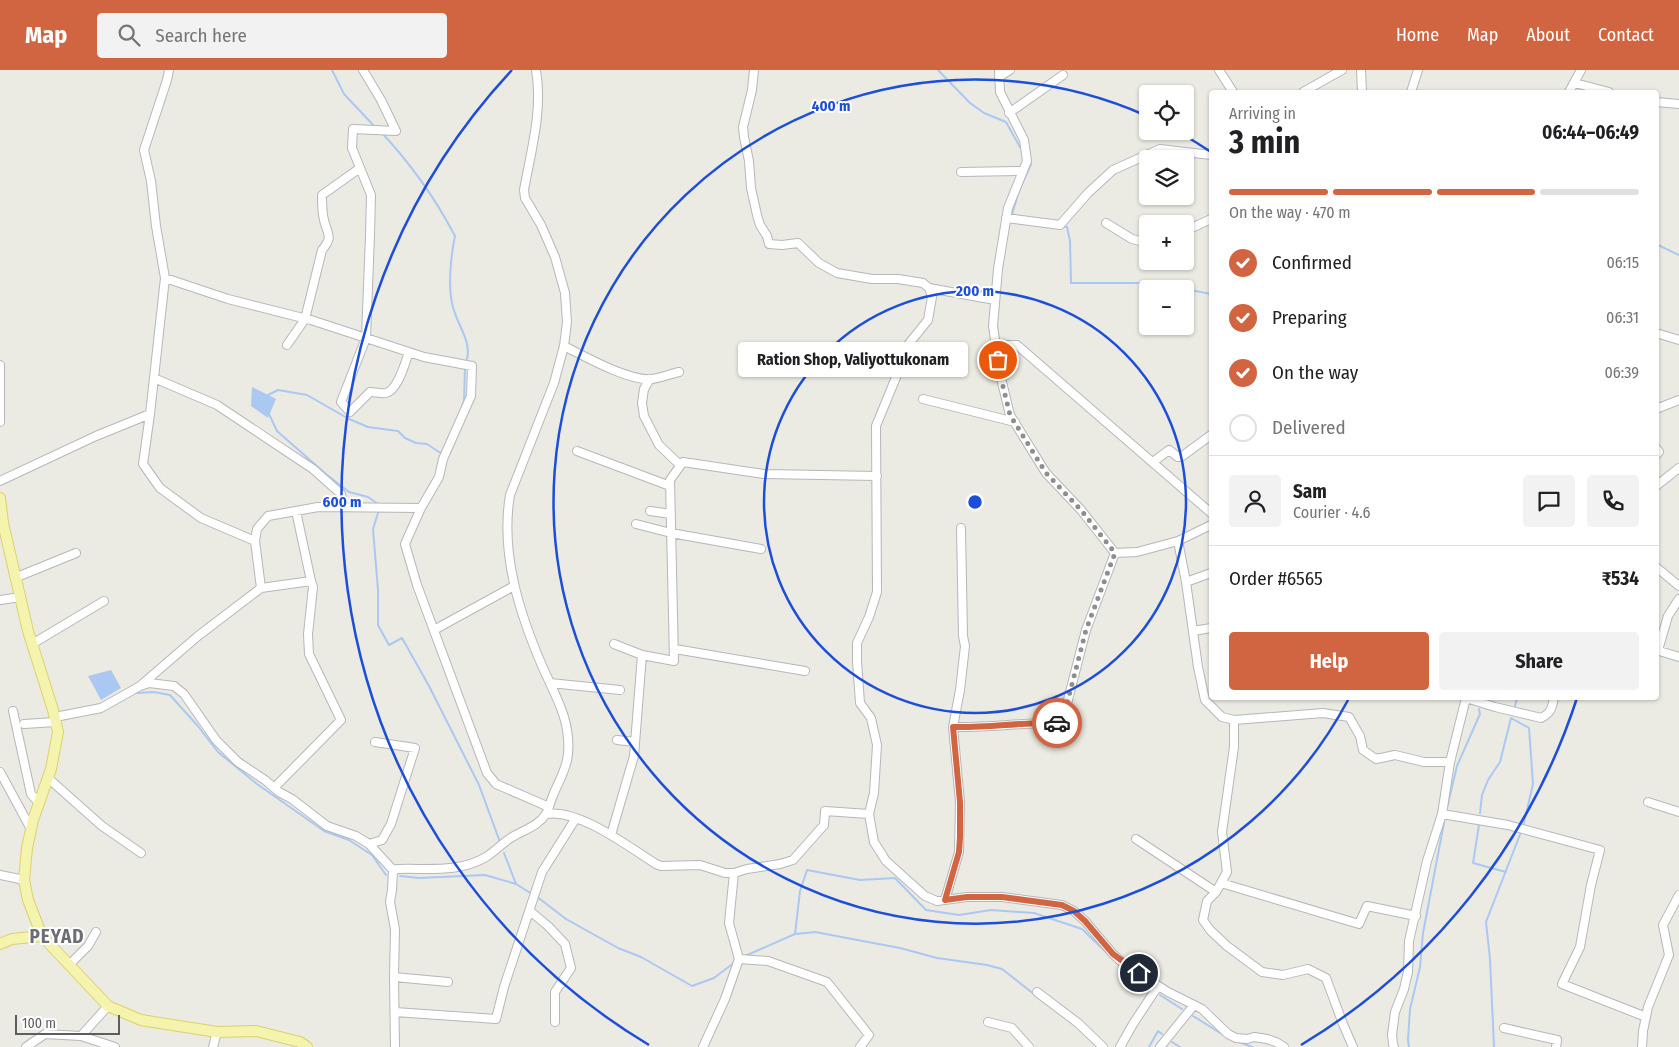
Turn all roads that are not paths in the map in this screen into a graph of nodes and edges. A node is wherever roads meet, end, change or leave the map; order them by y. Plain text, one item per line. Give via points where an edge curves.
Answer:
1 (168, 70) edge
2 (362, 70) edge
3 (536, 70) edge
4 (754, 70) edge
5 (1010, 70) edge
6 (1219, 70) edge
7 (1342, 70) edge
8 (1361, 70) edge
9 (1418, 70) edge
10 (1582, 70) edge
11 (999, 73) edge
12 (1063, 75) dead end
13 (1574, 83) junction
14 (1232, 90) edge
15 (1307, 90) edge
16 (1362, 90) edge
17 (1412, 90) edge
18 (1570, 90) edge
19 (1601, 90) edge
20 (1659, 102) edge
21 (1679, 104) edge
22 (1010, 113) junction
23 (1209, 155) edge
24 (360, 168) junction
25 (1023, 171) junction
26 (961, 172) dead end
27 (1006, 218) junction
28 (1209, 220) edge
29 (1106, 222) dead end
30 (1194, 227) edge
31 (1139, 241) edge
32 (165, 278) junction
33 (929, 288) junction
34 (995, 300) junction
35 (305, 319) junction
36 (1659, 334) edge
37 (366, 338) junction
38 (1679, 340) edge
39 (288, 345) dead end
40 (996, 345) junction
41 (564, 346) junction
42 (409, 352) junction
43 (0, 366) edge
44 (679, 372) dead end
45 (154, 378) junction
46 (650, 379) junction
47 (923, 399) dead end
48 (1679, 400) edge
49 (1659, 407) edge
50 (150, 414) junction
51 (0, 422) edge
52 (1015, 422) junction
53 (1209, 436) edge
54 (577, 451) dead end
55 (1153, 462) junction
56 (680, 465) junction
57 (1679, 468) edge
58 (877, 476) junction
59 (0, 481) edge
60 (1659, 484) edge
61 (670, 486) junction
62 (0, 499) edge
63 (343, 508) junction
64 (421, 508) junction
65 (296, 511) junction
66 (650, 511) dead end
67 (1209, 511) edge
68 (671, 514) junction
69 (1, 523) edge
70 (636, 524) dead end
71 (1209, 527) edge
72 (961, 528) dead end
73 (671, 533) junction
74 (255, 541) junction
75 (1178, 541) junction
76 (761, 548) dead end
77 (76, 553) dead end
78 (1115, 553) junction
79 (1659, 569) edge
80 (1209, 574) edge
81 (17, 577) junction
82 (311, 581) junction
83 (1186, 582) junction
84 (514, 586) junction
85 (1679, 586) edge
86 (261, 588) junction
87 (21, 597) junction
88 (1679, 599) edge
89 (0, 600) edge
90 (104, 601) dead end
91 (1209, 628) edge
92 (434, 630) junction
93 (1193, 631) junction
94 (32, 644) junction
95 (614, 644) dead end
96 (1659, 644) edge
97 (675, 649) junction
98 (1659, 651) edge
99 (642, 654) junction
100 (1679, 657) edge
101 (805, 671) dead end
102 (550, 683) junction
103 (140, 686) junction
104 (620, 690) dead end
105 (1466, 700) edge
106 (1472, 700) edge
107 (1554, 700) edge
108 (13, 711) dead end
109 (56, 720) junction
110 (1234, 720) junction
111 (24, 724) dead end
112 (953, 727) junction
113 (617, 740) dead end
114 (375, 742) dead end
115 (635, 742) junction
116 (1450, 762) junction
117 (0, 772) edge
118 (48, 778) junction
119 (274, 788) junction
120 (1648, 802) dead end
121 (39, 803) junction
122 (548, 811) junction
123 (1679, 812) edge
124 (869, 814) junction
125 (1442, 814) junction
126 (576, 818) junction
127 (31, 829) junction
128 (611, 835) junction
129 (1136, 839) dead end
130 (369, 844) junction
131 (141, 853) dead end
132 (393, 870) junction
133 (734, 873) junction
134 (0, 875) edge
135 (24, 880) junction
136 (1221, 883) junction
137 (1216, 892) junction
138 (1679, 895) edge
139 (945, 900) junction
140 (530, 912) junction
141 (1416, 916) junction
142 (96, 932) dead end
143 (42, 936) junction
144 (0, 944) edge
145 (739, 959) junction
146 (68, 965) junction
147 (394, 977) junction
148 (448, 982) dead end
149 (1158, 986) junction
150 (1037, 992) dead end
151 (1194, 1005) junction
152 (108, 1006) junction
153 (395, 1012) junction
154 (1646, 1016) junction
155 (555, 1022) dead end
156 (988, 1022) dead end
157 (1504, 1028) dead end
158 (217, 1032) junction
159 (81, 1036) junction
160 (26, 1047) edge
161 (115, 1047) edge
162 (213, 1047) edge
163 (307, 1047) edge
164 (395, 1047) edge
165 (704, 1047) edge
166 (860, 1047) edge
167 (1029, 1047) edge
168 (1104, 1047) edge
169 (1120, 1047) edge
170 (1160, 1047) edge
171 (1284, 1047) edge
172 (1353, 1047) edge
173 (1394, 1047) edge
174 (1556, 1047) edge
175 (1642, 1047) edge

1 - 32 street via 144,150
2 - 24 street via 396,131 353,129 352,148
3 - 41 street via 538,111 524,190 561,276 567,322
4 - 33 street via 743,127 755,208 769,244 798,243 819,263 836,273 915,281
5 - 11 street
6 - 14 street
7 - 15 street
8 - 16 street
9 - 17 street
10 - 13 street
11 - 22 street via 1000,92
12 - 22 street
13 - 18 street
13 - 19 street
20 - 21 street
22 - 25 street via 1024,140 1027,161
23 - 27 street via 1160,150 1113,170 1060,225
24 - 35 street via 322,196 324,221 329,232
24 - 37 street via 371,195
25 - 26 street
25 - 27 street
27 - 34 street
28 - 30 street
29 - 31 street
32 - 35 street
32 - 45 street
33 - 34 street
33 - 58 street via 932,297 928,320 907,346 876,426
34 - 40 street via 993,326
35 - 37 street
35 - 39 street
36 - 38 street
37 - 42 street
37 - 42 street via 341,402 350,412 370,392 385,394 392,390
40 - 52 street via 1010,415
40 - 55 street via 1017,345
41 - 46 street via 613,370
41 - 84 street via 548,400 510,495 508,527
42 - 64 street via 472,366 471,396 443,459 439,477
43 - 51 street
44 - 46 street
45 - 50 street
45 - 63 street via 217,405 313,469 341,494
46 - 56 street via 644,389 644,416 659,445
47 - 52 street
48 - 49 street
50 - 59 street
50 - 74 street via 143,464 160,488 201,518
52 - 78 street via 1046,473
53 - 55 street via 1181,457 1169,450
54 - 61 street
55 - 67 street
56 - 58 street via 683,462 764,474
56 - 61 street via 670,480
57 - 60 street
58 - 124 street via 877,592 858,643 857,661 860,703 871,718 877,745 874,793
61 - 68 street
62 - 69 main road
63 - 64 street
63 - 65 street
64 - 92 street via 405,544
65 - 74 street via 268,516 257,530
65 - 82 street
66 - 68 street
68 - 73 street
69 - 81 main road
70 - 73 street
71 - 75 street
72 - 112 street via 965,646
73 - 76 street
73 - 97 street
74 - 86 street
75 - 78 street via 1137,552
75 - 83 street
77 - 81 street
78 - 112 street via 1086,630 1062,723
79 - 85 street
80 - 83 street
81 - 87 main road
82 - 86 street
82 - 119 street via 309,654 340,720
83 - 93 street
84 - 92 street
84 - 102 street via 528,631
86 - 103 street
87 - 89 street
87 - 94 main road
88 - 96 street via 1668,616
90 - 94 street
91 - 93 street
92 - 122 street via 487,773 496,784
93 - 110 street via 1206,700 1222,717
94 - 109 main road
95 - 99 street
97 - 99 street via 674,661
97 - 101 street
98 - 100 street
99 - 115 street
102 - 104 street
102 - 122 street via 563,712 568,755
103 - 109 street via 101,708
103 - 119 street via 167,684 179,689 225,750
105 - 116 street
106 - 107 street via 1542,718 1552,708
108 - 121 street via 31,794
109 - 111 street
109 - 118 main road via 58,732
110 - 116 street via 1323,713 1349,718 1360,736 1363,750 1376,759 1395,755 1424,762
110 - 136 street via 1234,747 1222,832 1227,872
112 - 139 street via 960,837 959,852
113 - 115 street
114 - 130 street via 415,748 391,824 382,840
115 - 128 street via 634,756
116 - 125 street
117 - 127 street
118 - 121 main road
118 - 131 street via 102,826
119 - 130 street via 327,826
120 - 123 street
121 - 127 main road
122 - 126 street
122 - 132 street via 535,825 515,835 489,856 471,864 455,868
124 - 133 street via 826,811 824,825 793,860
124 - 139 street via 874,842 886,861 925,896 937,901
125 - 141 street via 1427,861
125 - 154 street via 1517,828 1600,850 1580,947 1562,984
126 - 128 street
126 - 140 street via 542,872
127 - 135 main road
128 - 133 street via 662,866 700,865
129 - 137 street
130 - 132 street
132 - 147 street via 390,902 395,929
133 - 145 street via 729,923
134 - 135 street
135 - 143 main road
136 - 137 street
136 - 141 street via 1360,924 1367,906
137 - 172 street via 1208,901 1202,920 1210,930 1262,972 1283,975 1308,969 1326,978
138 - 154 street via 1663,925 1669,955
139 - 149 street via 1002,897 1062,905 1085,921 1124,964
140 - 153 street via 496,1019
140 - 155 street via 564,944 571,968 555,992
141 - 173 street via 1409,941 1408,972 1395,1012
142 - 146 street via 88,946
143 - 144 main road via 12,939
143 - 146 main road
145 - 165 street
145 - 166 street via 768,961 827,982 869,1035
146 - 152 main road
147 - 148 street
147 - 153 street
149 - 151 street
149 - 169 street
150 - 168 street via 1078,1022
151 - 170 street
151 - 171 street via 1236,1038 1267,1039
152 - 158 main road via 141,1020
152 - 159 street
153 - 164 street
154 - 175 street
156 - 167 street via 1012,1028
157 - 174 street via 1557,1040
158 - 162 street
158 - 163 main road via 256,1031 300,1042
159 - 160 street via 44,1034
159 - 161 street

